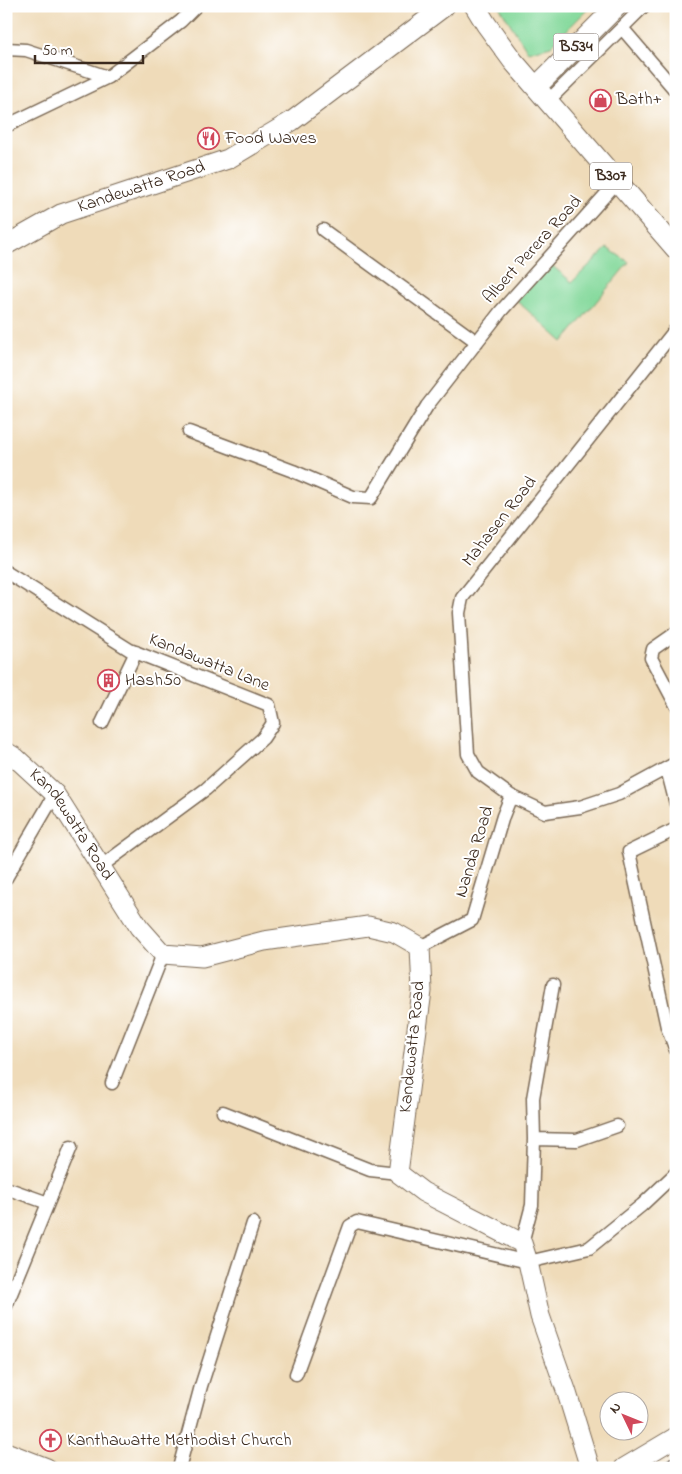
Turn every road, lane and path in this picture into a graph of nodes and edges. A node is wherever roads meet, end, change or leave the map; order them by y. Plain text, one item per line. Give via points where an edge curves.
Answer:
1 (196, 6) edge
2 (445, 6) edge
3 (475, 6) edge
4 (617, 6) edge
5 (644, 6) edge
6 (622, 28) junction
7 (6, 49) edge
8 (108, 77) junction
9 (676, 91) edge
10 (542, 94) junction
11 (6, 126) edge
12 (617, 182) junction
13 (323, 230) dead end
14 (6, 245) edge
15 (676, 249) edge
16 (676, 329) edge
17 (477, 342) junction
18 (189, 432) dead end
19 (6, 572) edge
20 (676, 633) edge
21 (136, 652) junction
22 (676, 705) edge
23 (102, 724) dead end
24 (6, 752) edge
25 (671, 766) edge
26 (478, 772) joint
27 (56, 794) junction
28 (511, 796) junction
29 (676, 804) edge
30 (676, 828) edge
31 (100, 867) junction
32 (6, 878) edge
33 (420, 947) junction
34 (163, 954) junction
35 (553, 985) dead end
36 (676, 1050) edge
37 (112, 1083) dead end
38 (223, 1112) dead end
39 (617, 1126) dead end
40 (534, 1138) junction
41 (71, 1147) dead end
42 (398, 1173) junction
43 (676, 1173) edge
44 (6, 1188) edge
45 (48, 1203) junction
46 (253, 1223) dead end
47 (522, 1243) junction
48 (528, 1262) junction
49 (6, 1306) edge
50 (296, 1374) dead end
51 (676, 1437) edge
52 (6, 1452) edge
53 (47, 1468) edge
54 (179, 1468) edge
55 (590, 1468) edge
56 (624, 1468) edge

1 - 8 street
2 - 14 street, Kandewatta Road via 292,121 228,159 60,214
3 - 10 main road, B307 via 499,43
4 - 10 main road, B534
5 - 6 street
6 - 9 street
6 - 10 street
7 - 8 street via 26,50
8 - 11 street
10 - 12 main road, B307
12 - 15 main road, B307
12 - 17 street, Albert Perera Road
13 - 17 street
16 - 26 street, Mahasen Road via 462,598 459,613 468,754
17 - 18 street, Albert Perera Road via 427,406 371,498 353,497
19 - 21 street, Kandawatta Lane
20 - 22 street via 653,649 651,658
21 - 23 street
21 - 31 street, Kandawatta Lane via 269,705 273,723 263,738 206,789
24 - 27 street, Kandewatta Road
25 - 28 street, Nanda Road via 619,794 580,807 545,812
25 - 29 street
26 - 28 street, Nanda Road
27 - 31 street, Kandewatta Road
27 - 32 street
28 - 33 street, Nanda Road via 472,920
30 - 36 street via 629,852 667,1027
31 - 34 street, Kandewatta Road via 139,927
33 - 34 street via 394,932 368,926 264,941 202,957
33 - 42 street, Kandewatta Road via 422,990
34 - 37 street
35 - 40 street via 533,1098
38 - 42 street via 370,1170
39 - 40 street via 578,1140
40 - 47 street via 532,1205
41 - 45 street
42 - 47 street via 423,1192
43 - 48 street via 588,1248
44 - 45 street
45 - 49 street
46 - 54 street via 201,1386
47 - 48 street
48 - 50 street via 357,1222 350,1226
48 - 55 street via 540,1316
51 - 56 street
52 - 53 street

